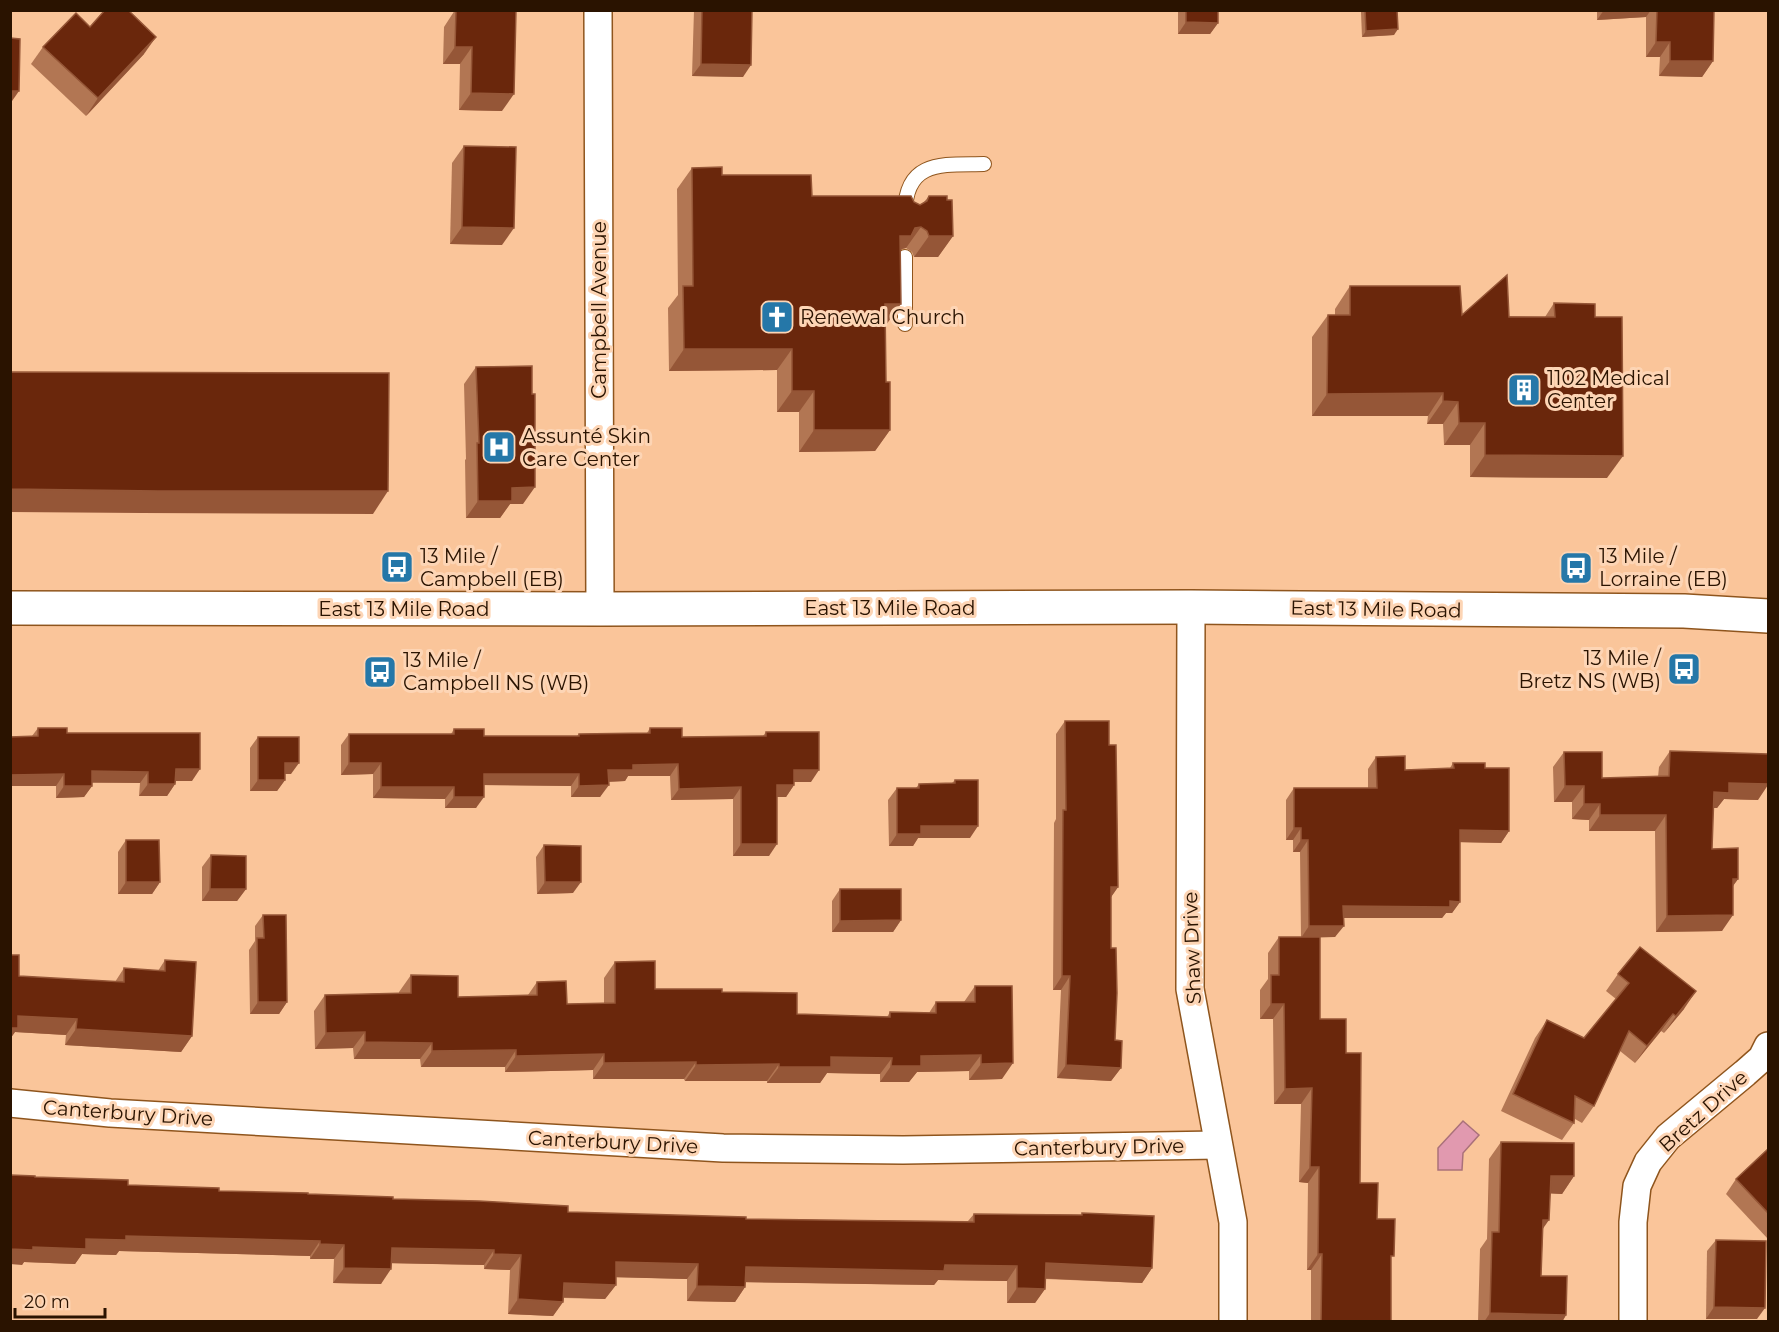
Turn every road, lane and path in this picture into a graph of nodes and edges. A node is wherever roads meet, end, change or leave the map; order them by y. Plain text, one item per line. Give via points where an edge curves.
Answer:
1 (598, 10) edge
2 (984, 164) dead end
3 (905, 217) edge
4 (905, 257) edge
5 (905, 324) dead end
6 (1191, 607) junction
7 (10, 608) edge
8 (600, 609) junction
9 (1768, 616) edge
10 (1768, 1046) edge
11 (10, 1103) edge
12 (1218, 1145) junction
13 (1233, 1322) edge
14 (1633, 1322) edge

1 - 8 street, Campbell Avenue
2 - 3 lane via 925,169 908,190
4 - 5 lane
6 - 8 main road, East 13 Mile Road
6 - 9 main road, East 13 Mile Road via 1684,611
6 - 12 street, Shaw Drive via 1190,989
7 - 8 main road, East 13 Mile Road
10 - 14 street, Bretz Drive via 1762,1058 1668,1137 1648,1162 1637,1186 1633,1222
11 - 12 street, Canterbury Drive via 122,1114 723,1148 903,1150
12 - 13 street, Shaw Drive via 1233,1222

